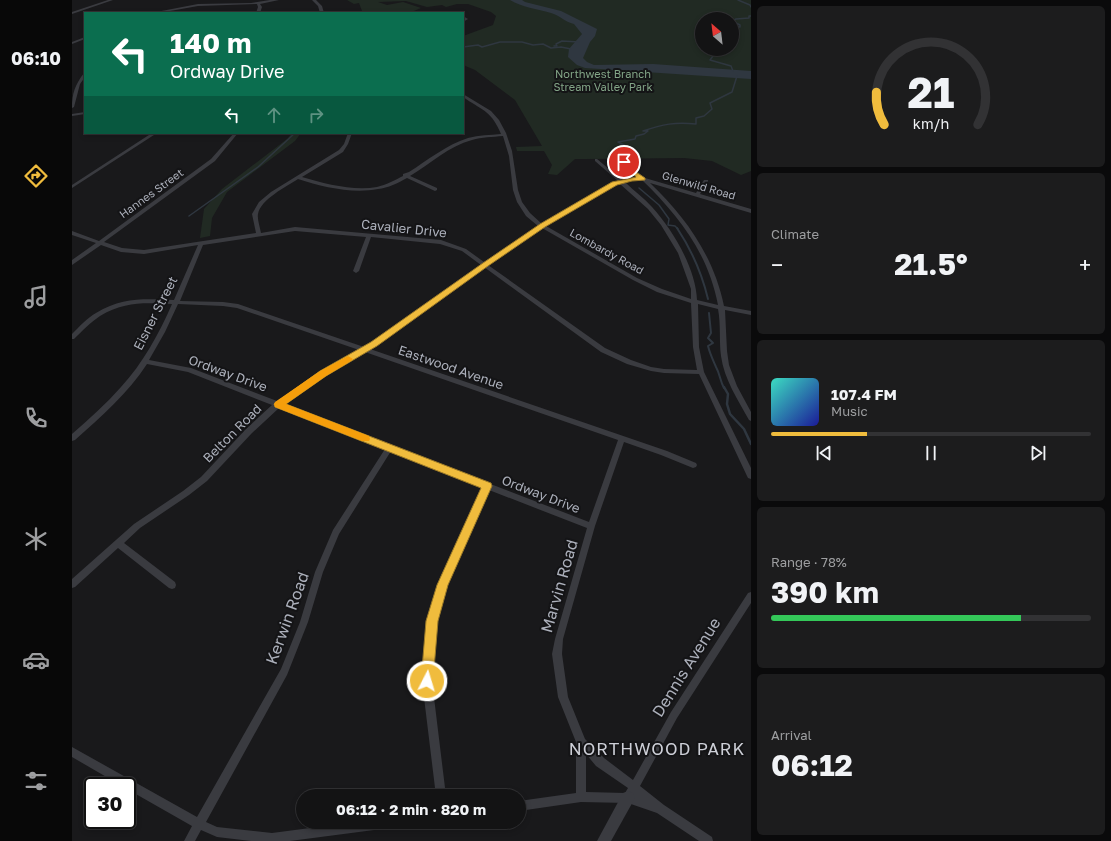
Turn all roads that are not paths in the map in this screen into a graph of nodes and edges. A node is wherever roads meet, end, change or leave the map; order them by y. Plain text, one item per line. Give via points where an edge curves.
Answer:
1 (111, 0) edge
2 (277, 0) edge
3 (314, 0) edge
4 (260, 4) junction
5 (159, 12) edge
6 (258, 12) edge
7 (322, 12) edge
8 (72, 13) edge
9 (84, 38) edge
10 (72, 43) edge
11 (84, 75) edge
12 (79, 81) junction
13 (84, 81) edge
14 (73, 82) edge
15 (464, 96) edge
16 (72, 107) edge
17 (84, 114) edge
18 (72, 115) edge
19 (154, 134) edge
20 (235, 134) edge
21 (350, 134) edge
22 (503, 135) junction
23 (597, 160) dead end
24 (623, 161) dead end
25 (405, 175) junction
26 (299, 178) junction
27 (642, 179) junction
28 (621, 181) junction
29 (706, 181) dead end
30 (72, 187) edge
31 (435, 189) dead end
32 (697, 195) junction
33 (751, 211) edge
34 (542, 226) junction
35 (72, 233) edge
36 (259, 234) junction
37 (369, 235) junction
38 (99, 243) junction
39 (201, 244) junction
40 (72, 263) edge
41 (485, 264) junction
42 (356, 271) dead end
43 (694, 301) junction
44 (176, 302) junction
45 (722, 308) junction
46 (751, 313) edge
47 (72, 337) edge
48 (364, 350) junction
49 (145, 361) junction
50 (701, 372) junction
51 (278, 404) junction
52 (751, 418) edge
53 (72, 438) edge
54 (622, 439) junction
55 (388, 448) junction
56 (693, 465) dead end
57 (751, 476) edge
58 (487, 486) junction
59 (592, 526) junction
60 (118, 543) junction
61 (72, 584) edge
62 (172, 585) dead end
63 (751, 596) edge
64 (581, 742) junction
65 (72, 752) edge
66 (440, 789) edge
67 (631, 792) junction
68 (582, 797) junction
69 (526, 805) edge
70 (199, 824) junction
71 (342, 829) edge
72 (189, 841) edge
73 (604, 841) edge
74 (708, 841) edge

1 - 8 street
2 - 4 street
3 - 7 street
4 - 5 street via 198,5
4 - 6 street
9 - 10 street
11 - 12 street
12 - 13 street
12 - 14 street
12 - 16 street
15 - 22 street, Lombardy Road via 491,112
17 - 18 street
19 - 30 street
20 - 38 street, Hannes Street via 213,160
21 - 26 street via 341,151
22 - 25 street via 464,141
22 - 34 street, Lombardy Road via 511,157 518,200 528,214
23 - 28 street
24 - 27 street
25 - 26 street via 392,183 370,188 323,185
25 - 31 street
26 - 36 street via 272,193 261,203 255,214
27 - 28 street, Belton Road
27 - 32 street, Glenwild Road
27 - 45 street via 669,206 693,236 714,279
28 - 34 street, Belton Road
28 - 43 street via 650,208 681,253 694,289
29 - 32 street
32 - 33 street, Glenwild Road
34 - 41 street, Belton Road
34 - 43 street, Lombardy Road via 632,277
35 - 38 street, Cavalier Drive
36 - 37 street, Cavalier Drive via 295,229
36 - 39 street, Cavalier Drive
37 - 41 street, Cavalier Drive via 451,244
37 - 42 street
38 - 39 street, Cavalier Drive via 121,250 144,252
38 - 40 street, Hannes Street
39 - 44 street, Eisner Street
41 - 48 street, Belton Road
41 - 50 street, Cavalier Drive via 603,350 629,362 664,371
43 - 45 street, Lombardy Road
43 - 50 street via 696,347
44 - 47 street, Eastwood Avenue via 138,301 112,307 97,315
44 - 48 street, Eastwood Avenue via 238,306
44 - 49 street, Eisner Street
45 - 46 street, Lombardy Road
45 - 52 street via 726,364
48 - 51 street, Belton Road
48 - 54 street, Eastwood Avenue
49 - 51 street, Ordway Drive via 189,370
49 - 53 street, Eisner Street via 109,404
50 - 57 street
51 - 55 street, Ordway Drive
51 - 60 street, Belton Road via 248,431 204,479 137,526
54 - 56 street, Eastwood Avenue
54 - 59 street, Marvin Road
55 - 58 street, Ordway Drive
55 - 70 street, Kerwin Road via 336,532 319,572 304,622 284,672
58 - 59 street, Ordway Drive
58 - 66 street via 443,585 432,621 427,681
59 - 64 street, Marvin Road via 559,639 557,654 563,697
60 - 61 street, Belton Road
60 - 62 street
63 - 67 street, Dennis Avenue via 674,715
64 - 67 street, Marvin Road
64 - 68 street, Marvin Road
65 - 70 street
67 - 68 street
67 - 73 street, Dennis Avenue
67 - 74 street, Marvin Road
68 - 69 street
70 - 71 street via 217,832 272,838
70 - 72 street, Kerwin Road

